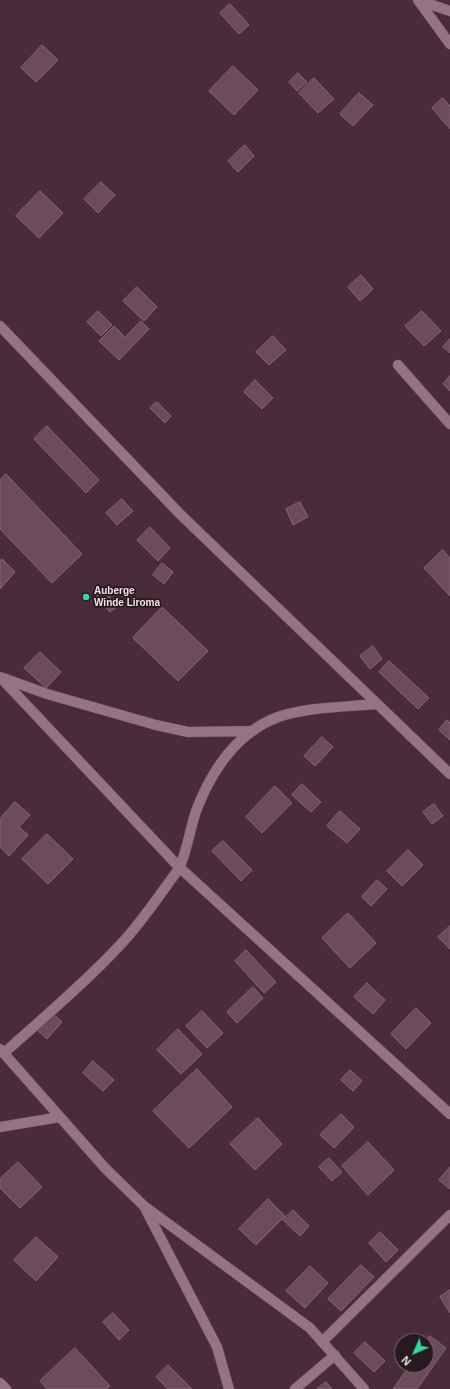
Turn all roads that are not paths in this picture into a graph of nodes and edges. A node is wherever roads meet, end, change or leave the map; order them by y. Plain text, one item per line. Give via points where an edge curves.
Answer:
1 (418, 0) edge
2 (450, 11) edge
3 (450, 44) edge
4 (0, 326) edge
5 (398, 365) dead end
6 (450, 424) edge
7 (0, 677) edge
8 (377, 704) junction
9 (253, 731) junction
10 (450, 774) edge
11 (179, 867) junction
12 (2, 1051) edge
13 (450, 1114) edge
14 (60, 1117) junction
15 (0, 1127) edge
16 (144, 1206) junction
17 (450, 1215) edge
18 (322, 1342) junction
19 (335, 1355) junction
20 (0, 1383) edge
21 (6, 1389) edge
22 (229, 1389) edge
23 (295, 1389) edge
24 (364, 1389) edge

1 - 2 street
1 - 3 street
4 - 8 street via 180,514
5 - 6 street
7 - 9 street via 47,694 156,726 188,732
7 - 11 street
8 - 9 street via 322,709 278,718
8 - 10 street
9 - 11 street via 226,754 208,783 197,808
11 - 12 street via 122,943 88,977
11 - 13 street
12 - 14 street
14 - 15 street
14 - 16 street via 104,1168
16 - 18 street via 288,1311 310,1328
16 - 22 street via 217,1347
17 - 18 street
18 - 19 street
19 - 23 street
19 - 24 street
20 - 21 street

